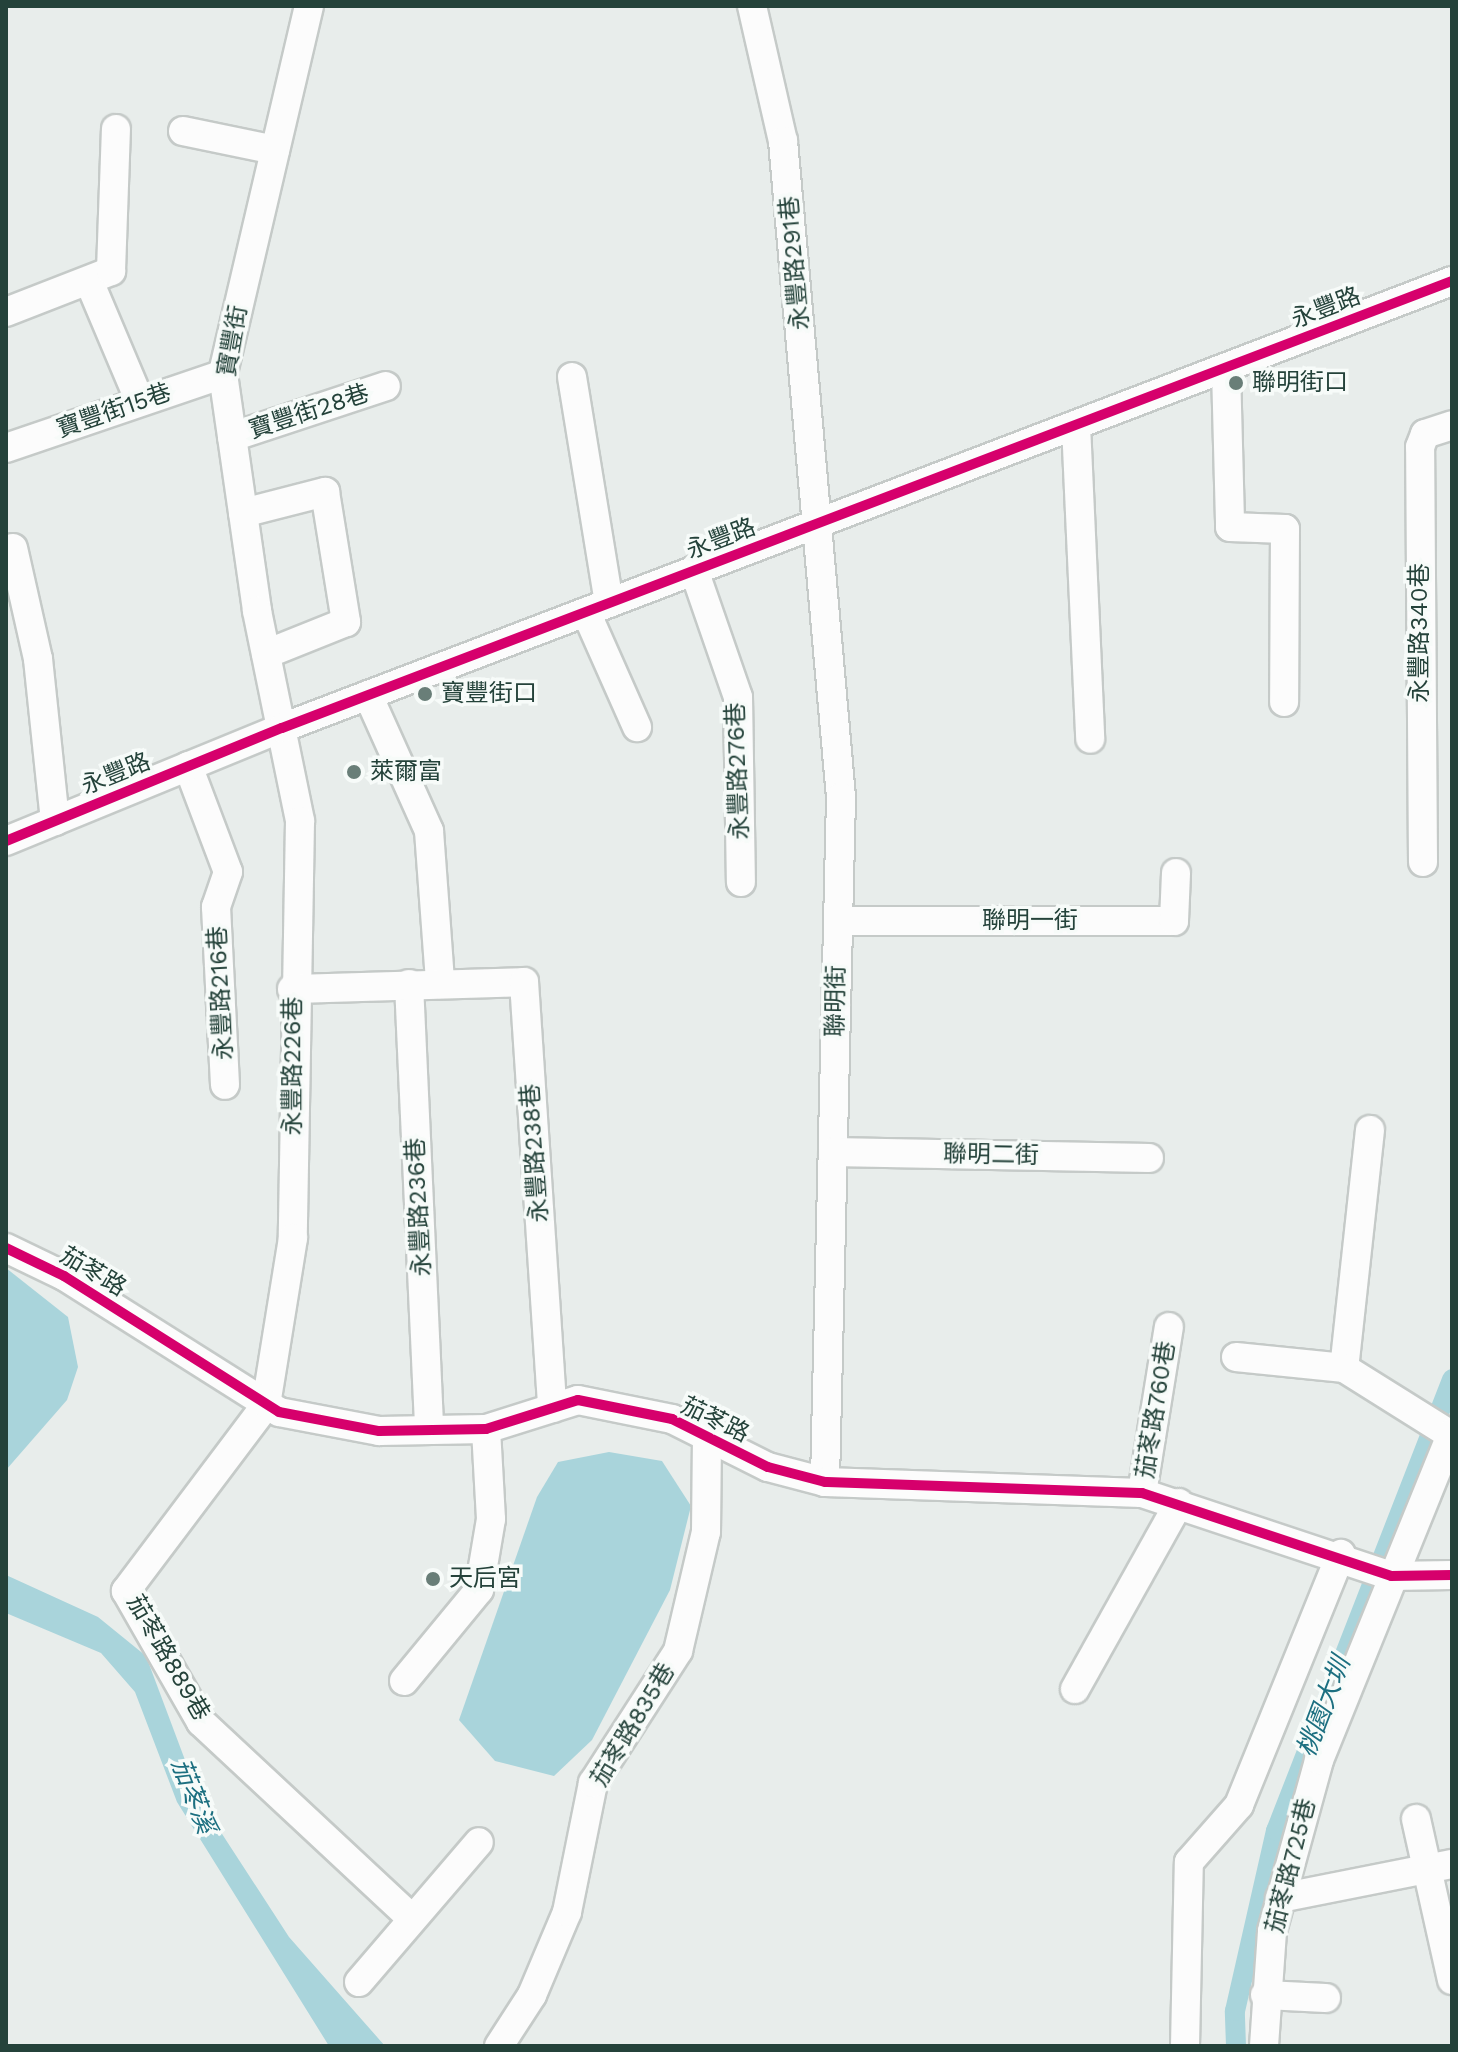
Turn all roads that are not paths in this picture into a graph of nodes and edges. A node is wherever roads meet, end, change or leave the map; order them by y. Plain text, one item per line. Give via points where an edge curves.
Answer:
1 (309, 6) edge
2 (752, 6) edge
3 (116, 129) dead end
4 (183, 131) dead end
5 (275, 150) junction
6 (89, 281) junction
7 (1452, 281) edge
8 (6, 312) edge
9 (1226, 369) junction
10 (223, 374) junction
11 (572, 377) dead end
12 (386, 386) dead end
13 (140, 402) junction
14 (1076, 425) junction
15 (1452, 425) edge
16 (232, 437) junction
17 (6, 448) edge
18 (243, 513) junction
19 (820, 522) junction
20 (13, 548) dead end
21 (694, 570) junction
22 (598, 607) junction
23 (266, 654) junction
24 (368, 695) junction
25 (1284, 702) dead end
26 (637, 727) dead end
27 (282, 728) junction
28 (1090, 739) dead end
29 (188, 766) junction
30 (55, 821) junction
31 (6, 841) edge
32 (1423, 862) dead end
33 (1176, 873) dead end
34 (741, 882) dead end
35 (838, 921) junction
36 (440, 982) junction
37 (409, 984) junction
38 (292, 989) junction
39 (225, 1085) dead end
40 (1370, 1130) dead end
41 (833, 1152) junction
42 (1149, 1158) dead end
43 (6, 1248) edge
44 (1169, 1327) dead end
45 (1236, 1357) dead end
46 (1344, 1368) junction
47 (266, 1405) junction
48 (552, 1408) junction
49 (486, 1429) junction
50 (429, 1430) junction
51 (1448, 1433) edge
52 (707, 1438) junction
53 (825, 1482) junction
54 (1142, 1493) junction
55 (1179, 1503) junction
56 (1346, 1556) junction
57 (1452, 1575) edge
58 (1385, 1584) junction
59 (404, 1681) dead end
60 (1075, 1689) dead end
61 (1416, 1819) dead end
62 (479, 1842) dead end
63 (1438, 1866) edge
64 (1280, 1898) junction
65 (410, 1917) junction
66 (1452, 1980) edge
67 (359, 1982) dead end
68 (1265, 1995) junction
69 (1326, 1998) dead end
70 (499, 2046) edge
71 (1185, 2046) edge
72 (1264, 2046) edge

1 - 5 street, 寶豐街
2 - 19 street, 永豐路291巷 via 783,141
3 - 6 street via 111,271
4 - 5 street
5 - 10 street, 寶豐街
6 - 8 street
6 - 13 street
7 - 9 street, 永豐路
9 - 14 street, 永豐路
9 - 25 street via 1230,527 1285,529
10 - 13 street, 寶豐街15巷
10 - 16 street, 寶豐街
11 - 22 street
12 - 16 street, 寶豐街28巷
13 - 17 street, 寶豐街15巷
14 - 19 street, 永豐路
14 - 28 street
15 - 32 street, 永豐路340巷 via 1425,434 1420,447
16 - 18 street, 寶豐街
18 - 23 street, 寶豐街
18 - 23 street via 325,492 346,622
19 - 21 street, 永豐路
19 - 35 street, 聯明街 via 841,797
20 - 30 street via 38,659
21 - 22 street, 永豐路
21 - 34 street, 永豐路276巷 via 738,697
22 - 24 street, 永豐路
22 - 26 street
23 - 27 street, 寶豐街
24 - 27 street, 永豐路
24 - 36 street via 429,831
27 - 29 street, 永豐路
27 - 38 street, 永豐路226巷 via 300,821
29 - 30 street, 永豐路
29 - 39 street, 永豐路216巷 via 228,872 216,907
30 - 31 street, 永豐路
33 - 35 street, 聯明一街 via 1174,921
35 - 41 street, 聯明街
36 - 37 street
36 - 48 street, 永豐路238巷 via 524,982
37 - 38 street
37 - 50 street, 永豐路236巷
38 - 47 street, 永豐路226巷 via 293,1238
40 - 46 street
41 - 42 street, 聯明二街
41 - 53 street, 聯明街
43 - 47 street, 茄苳路 via 64,1276
44 - 54 street, 茄苳路760巷
45 - 46 street
46 - 51 street via 1413,1416
47 - 50 street, 茄苳路 via 379,1431
47 - 65 street, 茄苳路889巷 via 126,1591 201,1722
48 - 49 street, 茄苳路
48 - 52 street, 茄苳路 via 578,1400 638,1409
49 - 50 street, 茄苳路
49 - 59 street via 491,1519 479,1590
51 - 58 street, 茄苳路725巷
52 - 53 street, 茄苳路 via 768,1467
52 - 70 street, 茄苳路835巷 via 706,1532 678,1651 593,1783 567,1912 532,1995
53 - 54 street, 茄苳路
54 - 55 street, 茄苳路
55 - 56 street, 茄苳路
55 - 60 street
56 - 58 street, 茄苳路
56 - 71 street via 1239,1805 1189,1862
57 - 58 street
58 - 64 street, 茄苳路725巷 via 1319,1760
61 - 63 street
62 - 65 street
63 - 64 street
63 - 66 street
64 - 68 street, 茄苳路725巷
65 - 67 street
68 - 69 street
68 - 72 street, 茄苳路725巷

